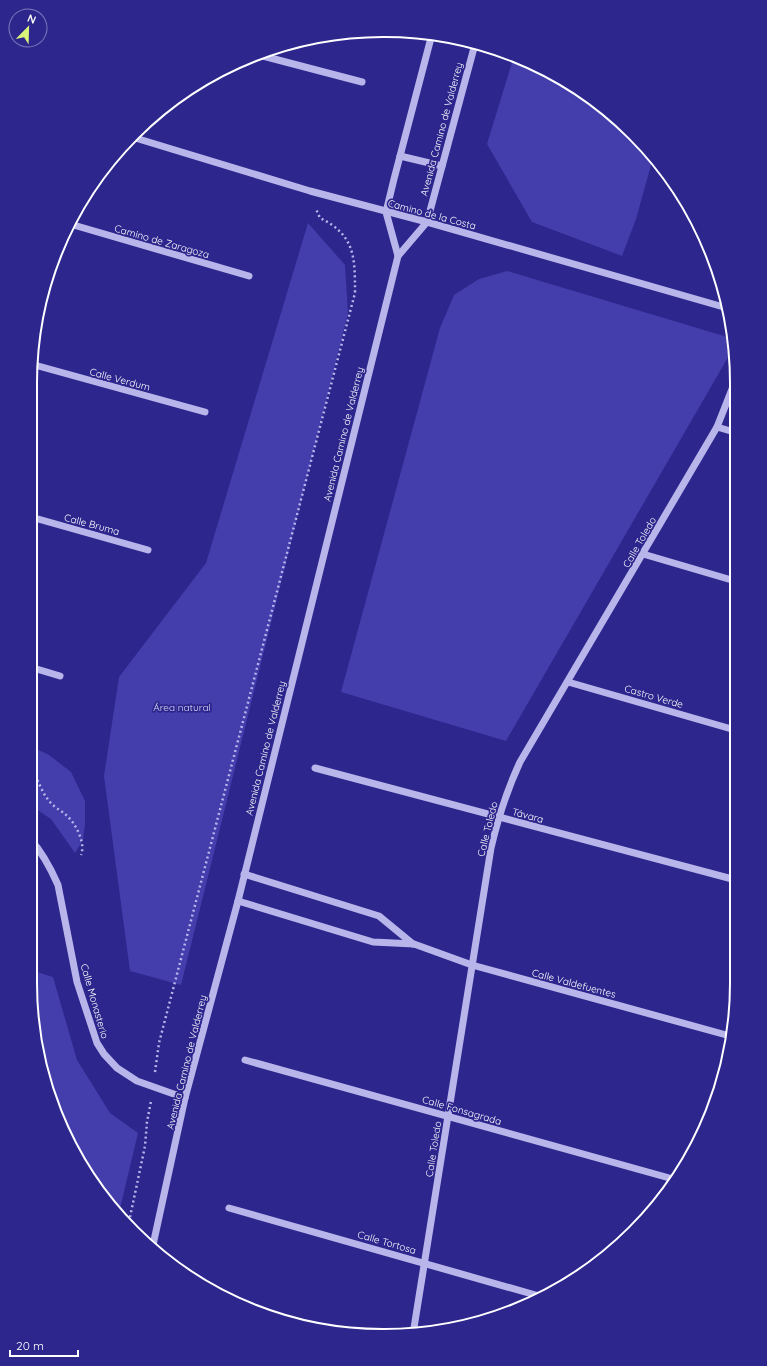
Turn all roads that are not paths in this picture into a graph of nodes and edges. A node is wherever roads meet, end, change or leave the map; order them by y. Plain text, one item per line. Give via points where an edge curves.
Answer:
1 (430, 40) edge
2 (474, 49) edge
3 (266, 57) edge
4 (362, 82) dead end
5 (137, 139) edge
6 (400, 156) junction
7 (442, 166) junction
8 (386, 212) junction
9 (426, 222) junction
10 (75, 226) edge
11 (398, 256) junction
12 (249, 276) dead end
13 (721, 306) edge
14 (38, 366) edge
15 (730, 395) edge
16 (205, 412) dead end
17 (718, 427) junction
18 (730, 431) edge
19 (37, 520) edge
20 (148, 550) dead end
21 (643, 554) junction
22 (730, 580) edge
23 (37, 670) edge
24 (60, 676) dead end
25 (568, 682) junction
26 (730, 729) edge
27 (315, 768) dead end
28 (498, 817) junction
29 (37, 848) edge
30 (244, 874) junction
31 (730, 878) edge
32 (238, 901) junction
33 (414, 944) junction
34 (472, 965) junction
35 (726, 1035) edge
36 (245, 1060) dead end
37 (185, 1098) junction
38 (448, 1116) junction
39 (670, 1178) edge
40 (229, 1208) dead end
41 (154, 1242) edge
42 (424, 1263) junction
43 (534, 1295) edge
44 (414, 1327) edge

1 - 6 street, Avenida Camino de Valderrey
2 - 7 street, Avenida Camino de Valderrey
3 - 4 street
5 - 8 street, Camino de la Costa
6 - 7 street
6 - 8 street, Avenida Camino de Valderrey
7 - 9 street, Avenida Camino de Valderrey
8 - 9 street, Camino de la Costa
8 - 11 street, Avenida Camino de Valderrey
9 - 11 street, Avenida Camino de Valderrey
9 - 13 street, Camino de la Costa
10 - 12 street, Camino de Zaragoza
11 - 30 street, Avenida Camino de Valderrey
14 - 16 street, Calle Verdum
15 - 17 street, Calle Toledo
17 - 18 street
17 - 21 street, Calle Toledo
19 - 20 street, Calle Bruma
21 - 22 street
21 - 25 street, Calle Toledo
23 - 24 street
25 - 26 street, Castro Verde
25 - 28 street, Calle Toledo via 520,762
27 - 28 street, Távara
28 - 31 street, Távara
28 - 34 street, Calle Toledo
29 - 37 street, Calle Monasterio via 52,870 58,885 78,982 97,1044 117,1068 137,1081
30 - 32 street, Avenida Camino de Valderrey
30 - 33 street, Calle Valdefuentes via 379,916
32 - 33 street, Calle Valdefuentes via 373,942
32 - 37 street, Avenida Camino de Valderrey
33 - 34 street, Calle Valdefuentes
34 - 35 street, Calle Valdefuentes
34 - 38 street, Calle Toledo
36 - 38 street, Calle Fonsagrada
37 - 41 street, Avenida Camino de Valderrey
38 - 39 street, Calle Fonsagrada
38 - 42 street, Calle Toledo
40 - 42 street, Calle Tortosa
42 - 43 street, Calle Tortosa
42 - 44 street, Calle Toledo

